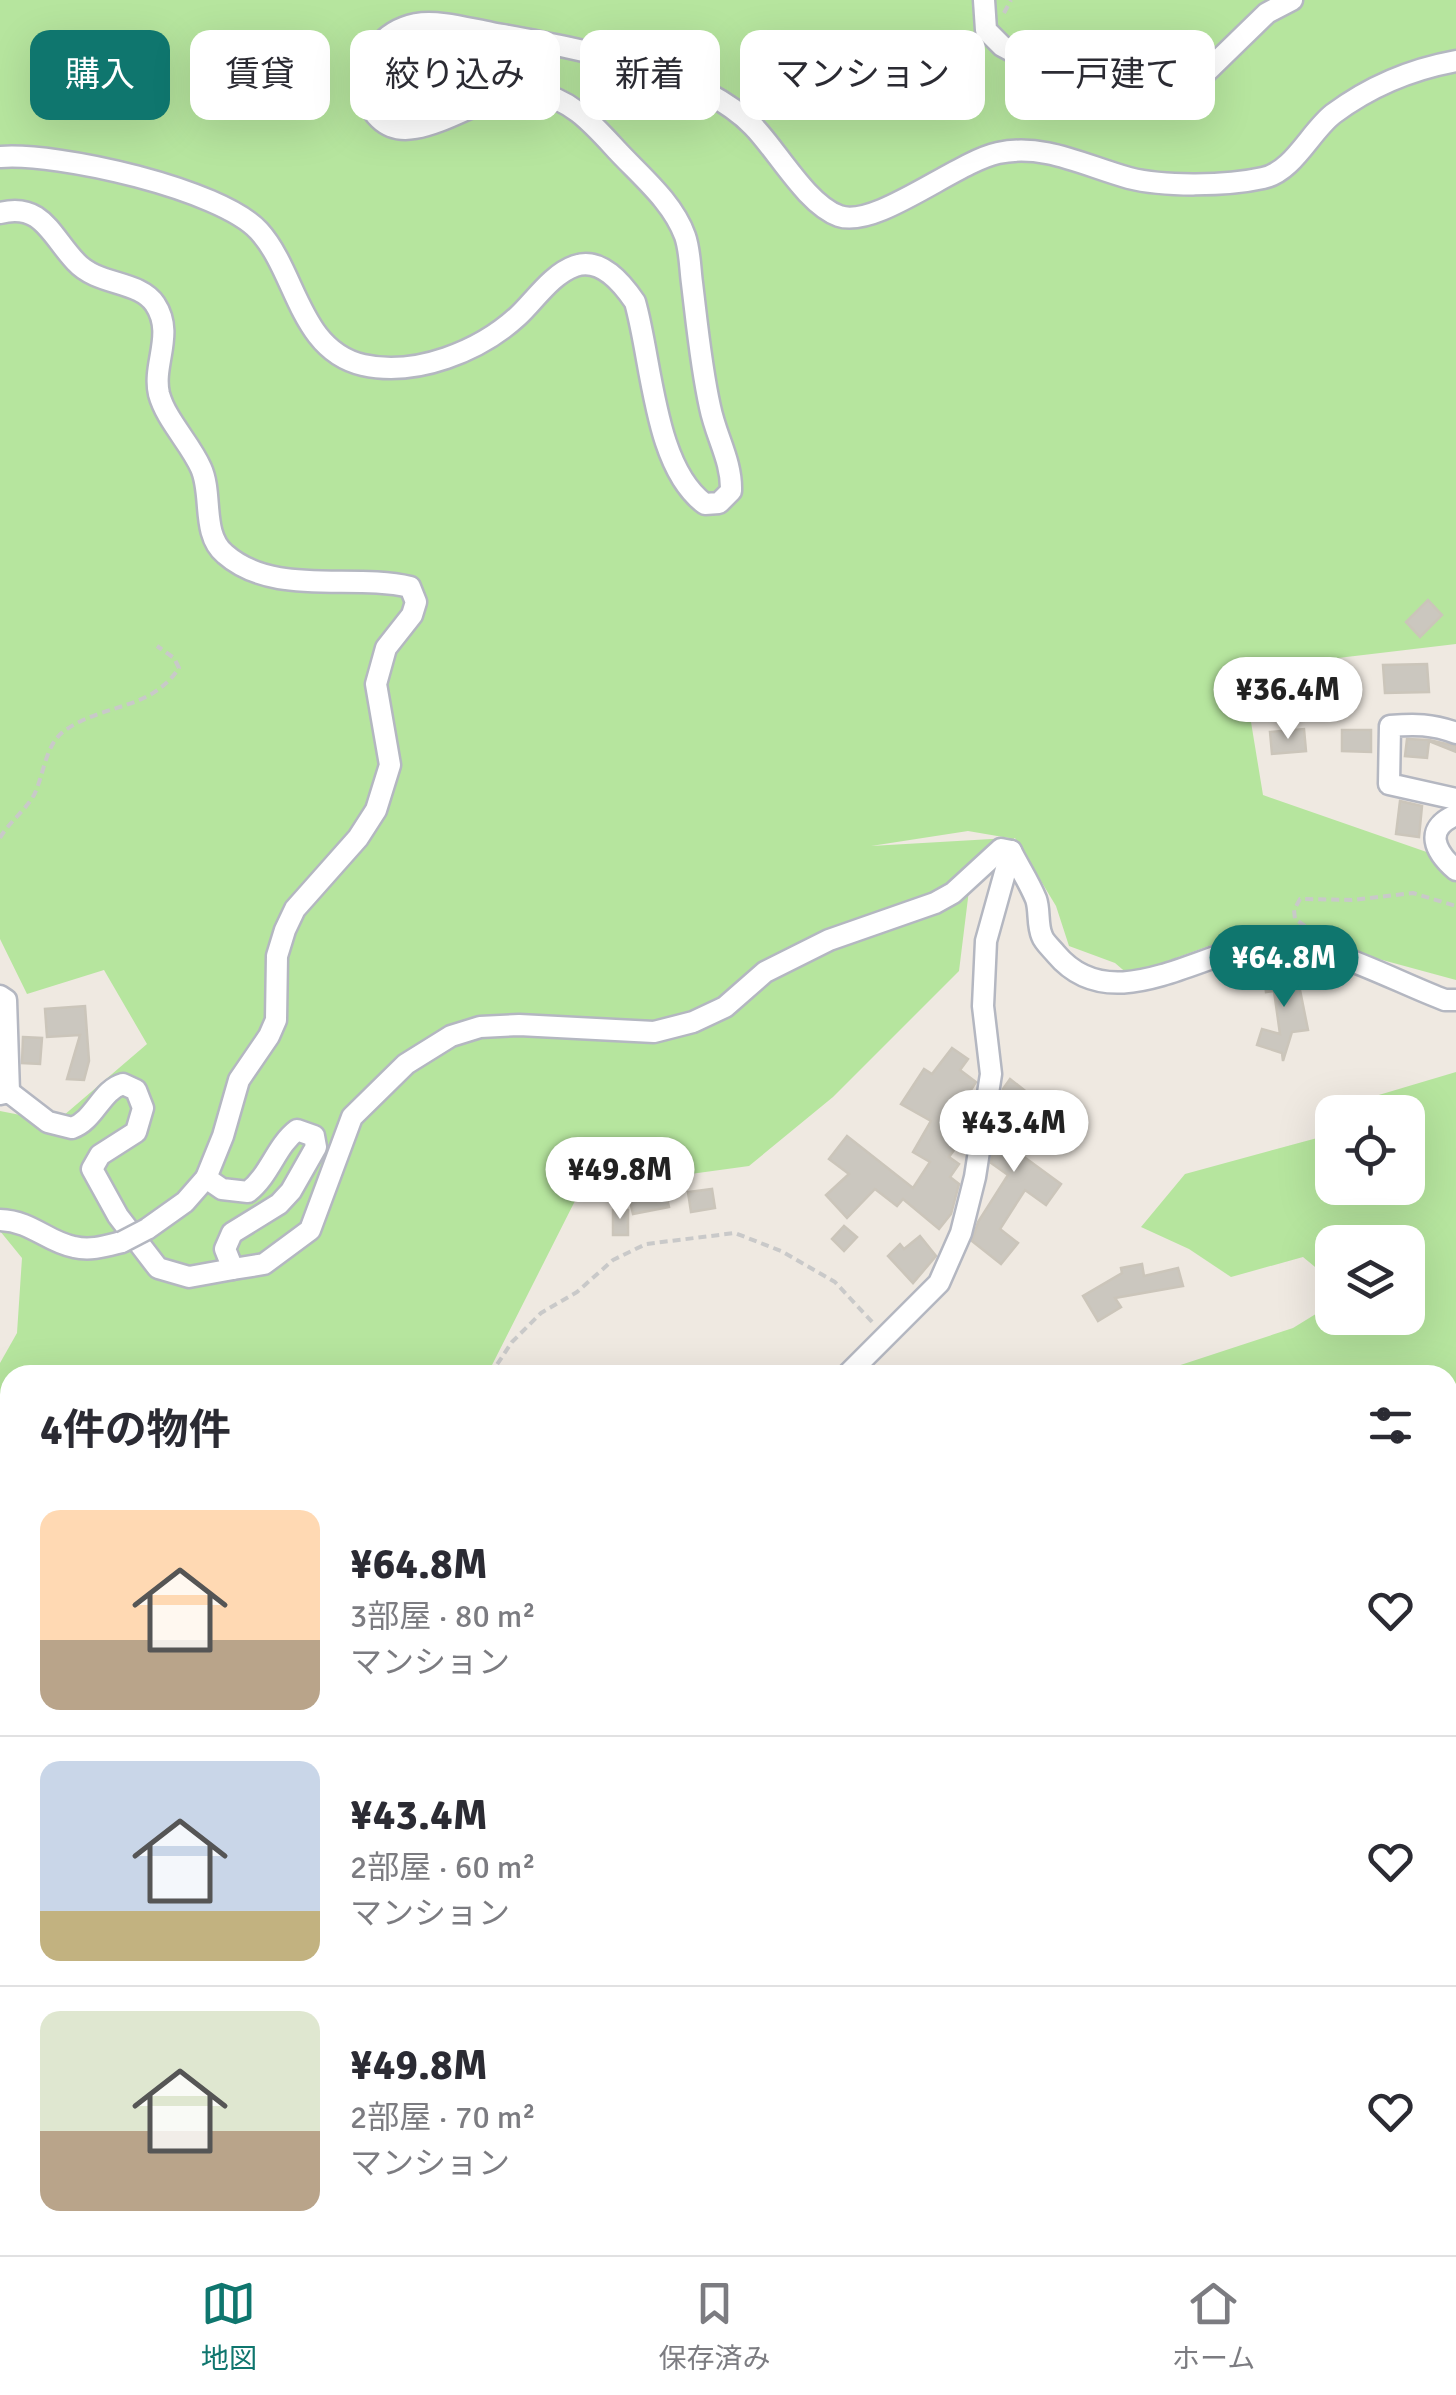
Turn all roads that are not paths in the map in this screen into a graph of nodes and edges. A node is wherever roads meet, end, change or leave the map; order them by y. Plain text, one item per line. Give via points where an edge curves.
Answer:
1 (984, 0) edge
2 (1292, 0) edge
3 (1456, 61) edge
4 (0, 157) edge
5 (0, 213) edge
6 (1456, 733) edge
7 (1456, 799) edge
8 (1456, 815) edge
9 (1011, 851) junction
10 (1456, 870) edge
11 (0, 996) edge
12 (1456, 1000) edge
13 (4, 1093) edge
14 (206, 1178) junction
15 (0, 1220) edge
16 (233, 1269) junction
17 (858, 1365) edge

1 - 2 street via 986,30 1002,46 1096,96 1124,97 1198,80 1268,13
3 - 4 street via 1395,77 1334,113 1268,178 1208,184 1134,179 1047,151 999,152 859,218 828,210 752,125 726,106 641,67 434,24 398,29 378,42 367,63 366,90 383,122 398,130 418,128 496,98 532,92 562,100 592,122 668,205 686,237 710,407 732,469 731,490 719,503 705,504 680,476 664,434 635,302 593,264 565,271 477,346 396,369 361,365 319,337 274,252 238,213 80,161
5 - 14 street via 17,208 38,216 87,272 153,300 165,337 159,394 202,470 220,550 278,578 410,587 416,602 386,648 376,684 390,764 376,810 285,930 276,956 276,1020 239,1080
6 - 7 street via 1436,725 1390,726 1390,784
8 - 10 street via 1437,830 1434,843
9 - 12 street via 1037,901 1042,938 1085,978 1163,976 1273,943 1314,948
9 - 16 street via 1001,848 935,904 829,940 765,972 725,1007 693,1022 654,1032 519,1025 451,1036 406,1064 352,1116 310,1230 264,1264
9 - 17 street via 986,941 983,1006 991,1074 961,1233 940,1282
11 - 13 street via 6,1000
13 - 16 street via 48,1122 72,1128 114,1086 136,1090 143,1108 136,1132 100,1155 92,1170 100,1188 158,1268 188,1278
14 - 15 street, bridge via 147,1229 94,1249 70,1247 20,1220
14 - 16 street via 222,1189 248,1192 262,1181 286,1138 297,1130 314,1136 316,1147 291,1191 232,1233 226,1249

